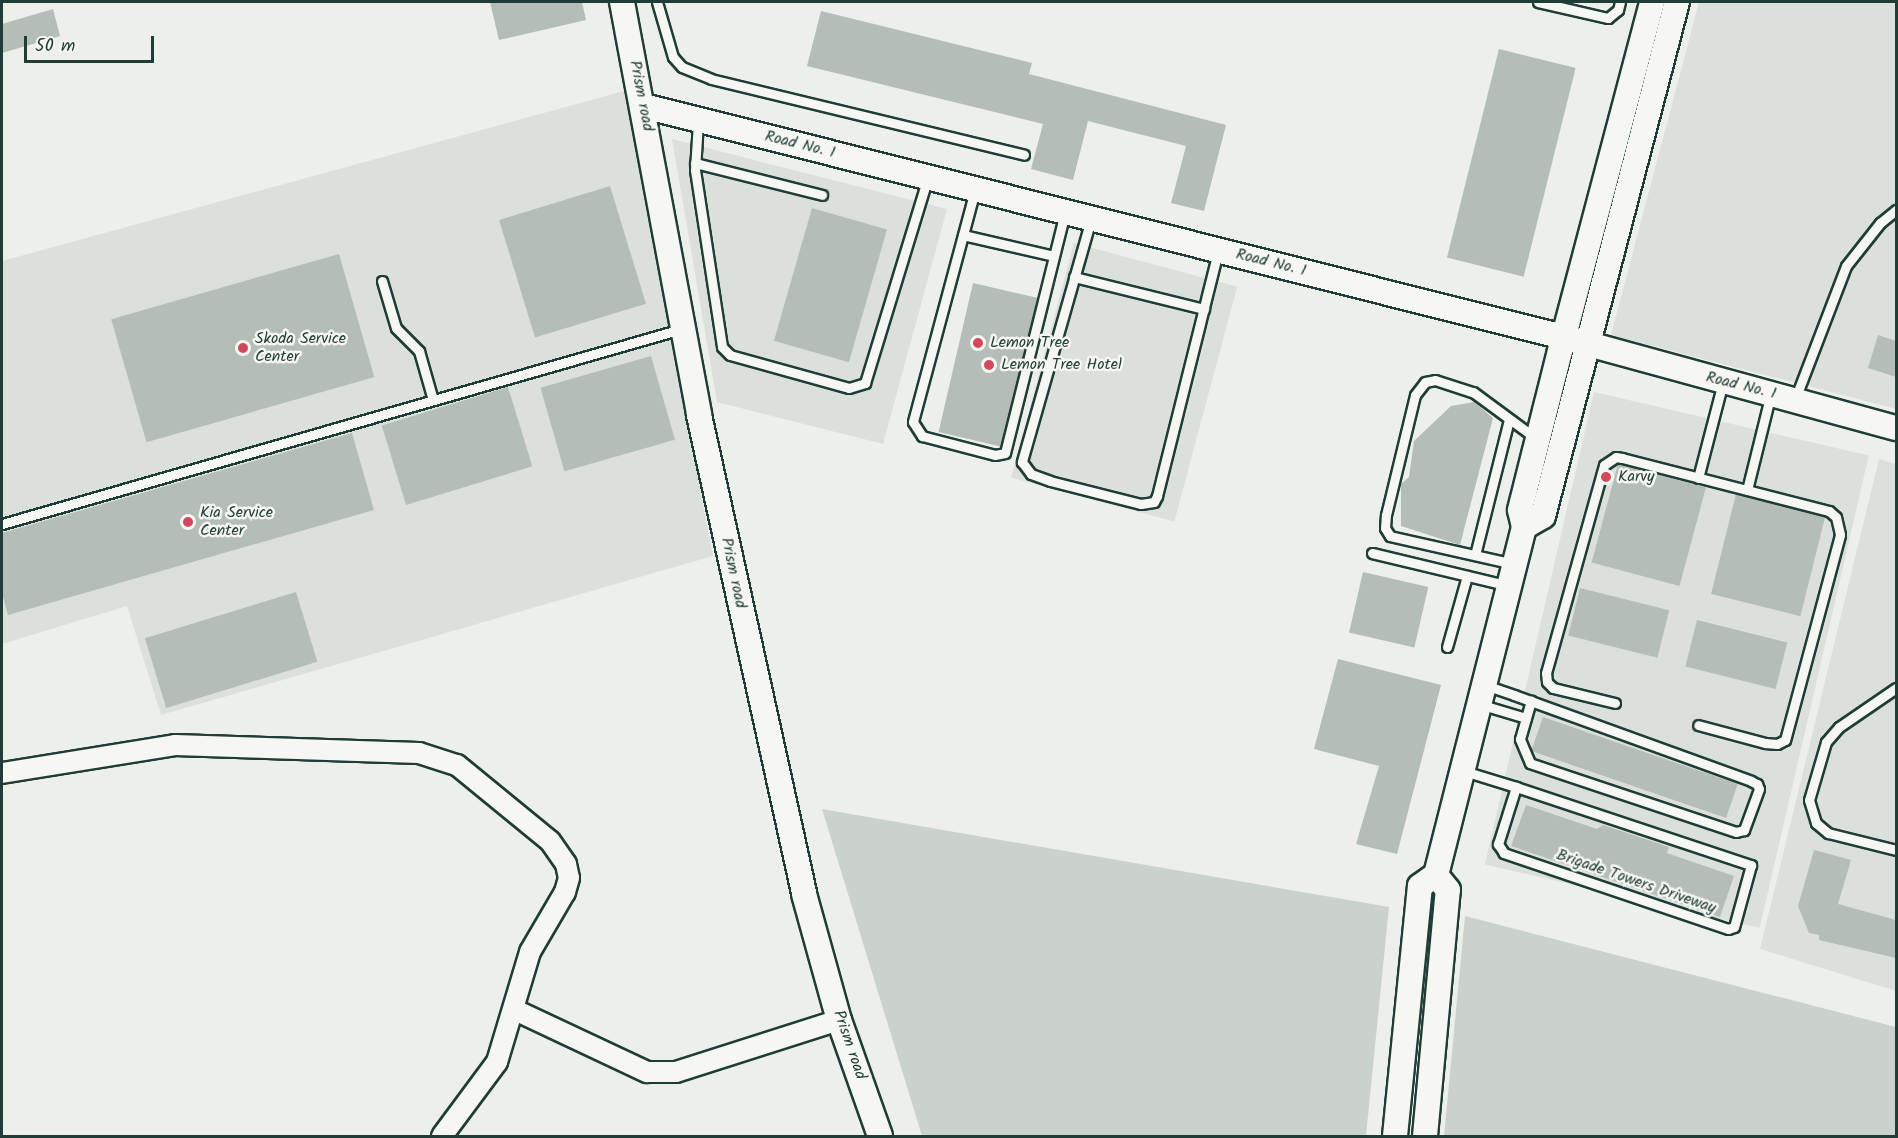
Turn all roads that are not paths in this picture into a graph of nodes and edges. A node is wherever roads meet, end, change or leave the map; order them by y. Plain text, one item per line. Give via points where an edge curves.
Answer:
1 (622, 2) edge
2 (657, 2) edge
3 (1538, 2) edge
4 (1620, 2) edge
5 (1652, 2) edge
6 (1677, 2) edge
7 (644, 106) junction
8 (698, 120) junction
9 (1024, 155) dead end
10 (695, 163) junction
11 (928, 178) junction
12 (975, 190) junction
13 (822, 195) dead end
14 (1896, 210) edge
15 (1065, 213) junction
16 (1091, 219) junction
17 (963, 235) junction
18 (1218, 250) junction
19 (1054, 256) junction
20 (1074, 277) junction
21 (382, 281) dead end
22 (1204, 309) junction
23 (683, 328) junction
24 (1563, 337) junction
25 (1590, 345) junction
26 (1723, 382) junction
27 (1771, 393) junction
28 (1795, 399) junction
29 (434, 400) junction
30 (1509, 420) junction
31 (1896, 428) edge
32 (1539, 440) junction
33 (1698, 477) junction
34 (1747, 490) junction
35 (2, 524) edge
36 (1524, 527) junction
37 (1372, 553) dead end
38 (1475, 555) junction
39 (1512, 575) junction
40 (1467, 576) junction
41 (1447, 647) dead end
42 (1896, 688) edge
43 (1480, 694) junction
44 (1532, 701) junction
45 (1615, 703) dead end
46 (1526, 718) junction
47 (1698, 725) dead end
48 (1461, 770) junction
49 (2, 773) edge
50 (1516, 787) junction
51 (1896, 850) edge
52 (1436, 875) junction
53 (515, 1010) junction
54 (839, 1020) junction
55 (442, 1137) edge
56 (880, 1137) edge
57 (1395, 1137) edge
58 (1425, 1137) edge

1 - 7 street, Prism road
2 - 9 lane via 673,57 682,67 701,75
3 - 4 lane via 1608,18 1618,10
5 - 24 street
6 - 25 street
7 - 8 street, Road No. 1
7 - 23 street, Prism road
8 - 10 lane
8 - 11 street, Road No. 1
10 - 11 lane via 722,347 730,355 853,388 865,383
10 - 13 lane
11 - 12 street, Road No. 1
12 - 15 street, Road No. 1
12 - 17 lane
14 - 28 lane via 1880,223 1846,266
15 - 16 street, Road No. 1
15 - 19 lane
16 - 18 street, Road No. 1
16 - 20 lane
17 - 19 lane
17 - 19 lane via 913,422 922,436 995,455 1005,453
18 - 22 lane
18 - 24 street, Road No. 1
20 - 22 lane
20 - 22 lane via 1022,462 1030,474 1141,504 1154,502 1157,496
21 - 29 lane via 396,328 418,351
23 - 29 lane
23 - 54 street, Prism road via 804,894
24 - 25 street, Road No. 1
24 - 32 street
25 - 26 street, Road No. 1
25 - 36 street via 1542,516
26 - 27 street, Road No. 1
26 - 33 lane
27 - 28 street, Road No. 1
27 - 34 lane
28 - 31 street, Road No. 1
29 - 35 lane
30 - 32 lane
30 - 38 lane
30 - 38 lane via 1473,392 1435,380 1425,382 1415,396 1385,528 1390,536
32 - 36 street via 1520,510
33 - 34 lane
33 - 45 lane via 1616,457 1604,465 1546,673 1553,688
34 - 47 lane via 1829,511 1836,517 1840,535 1785,740 1765,743
36 - 39 street
37 - 40 lane
38 - 39 lane
39 - 40 lane
39 - 43 street
40 - 41 lane
42 - 51 lane via 1839,727 1826,742 1809,800 1816,823 1827,833
43 - 44 lane
43 - 46 lane
43 - 48 street
44 - 46 lane
44 - 46 lane via 1757,784 1759,789 1746,826 1736,832 1530,762 1520,739
48 - 50 lane, Brigade Towers Driveway
48 - 52 street
49 - 53 street via 175,745 419,753 457,765 550,841 566,864 569,878 558,912 530,952
50 - 50 lane, Brigade Towers Driveway via 1751,866 1734,927 1728,929 1504,853 1498,844
52 - 57 street via 1420,886
52 - 58 street via 1448,890
53 - 54 street via 647,1072 676,1072
53 - 55 street via 497,1062
54 - 56 street, Prism road

